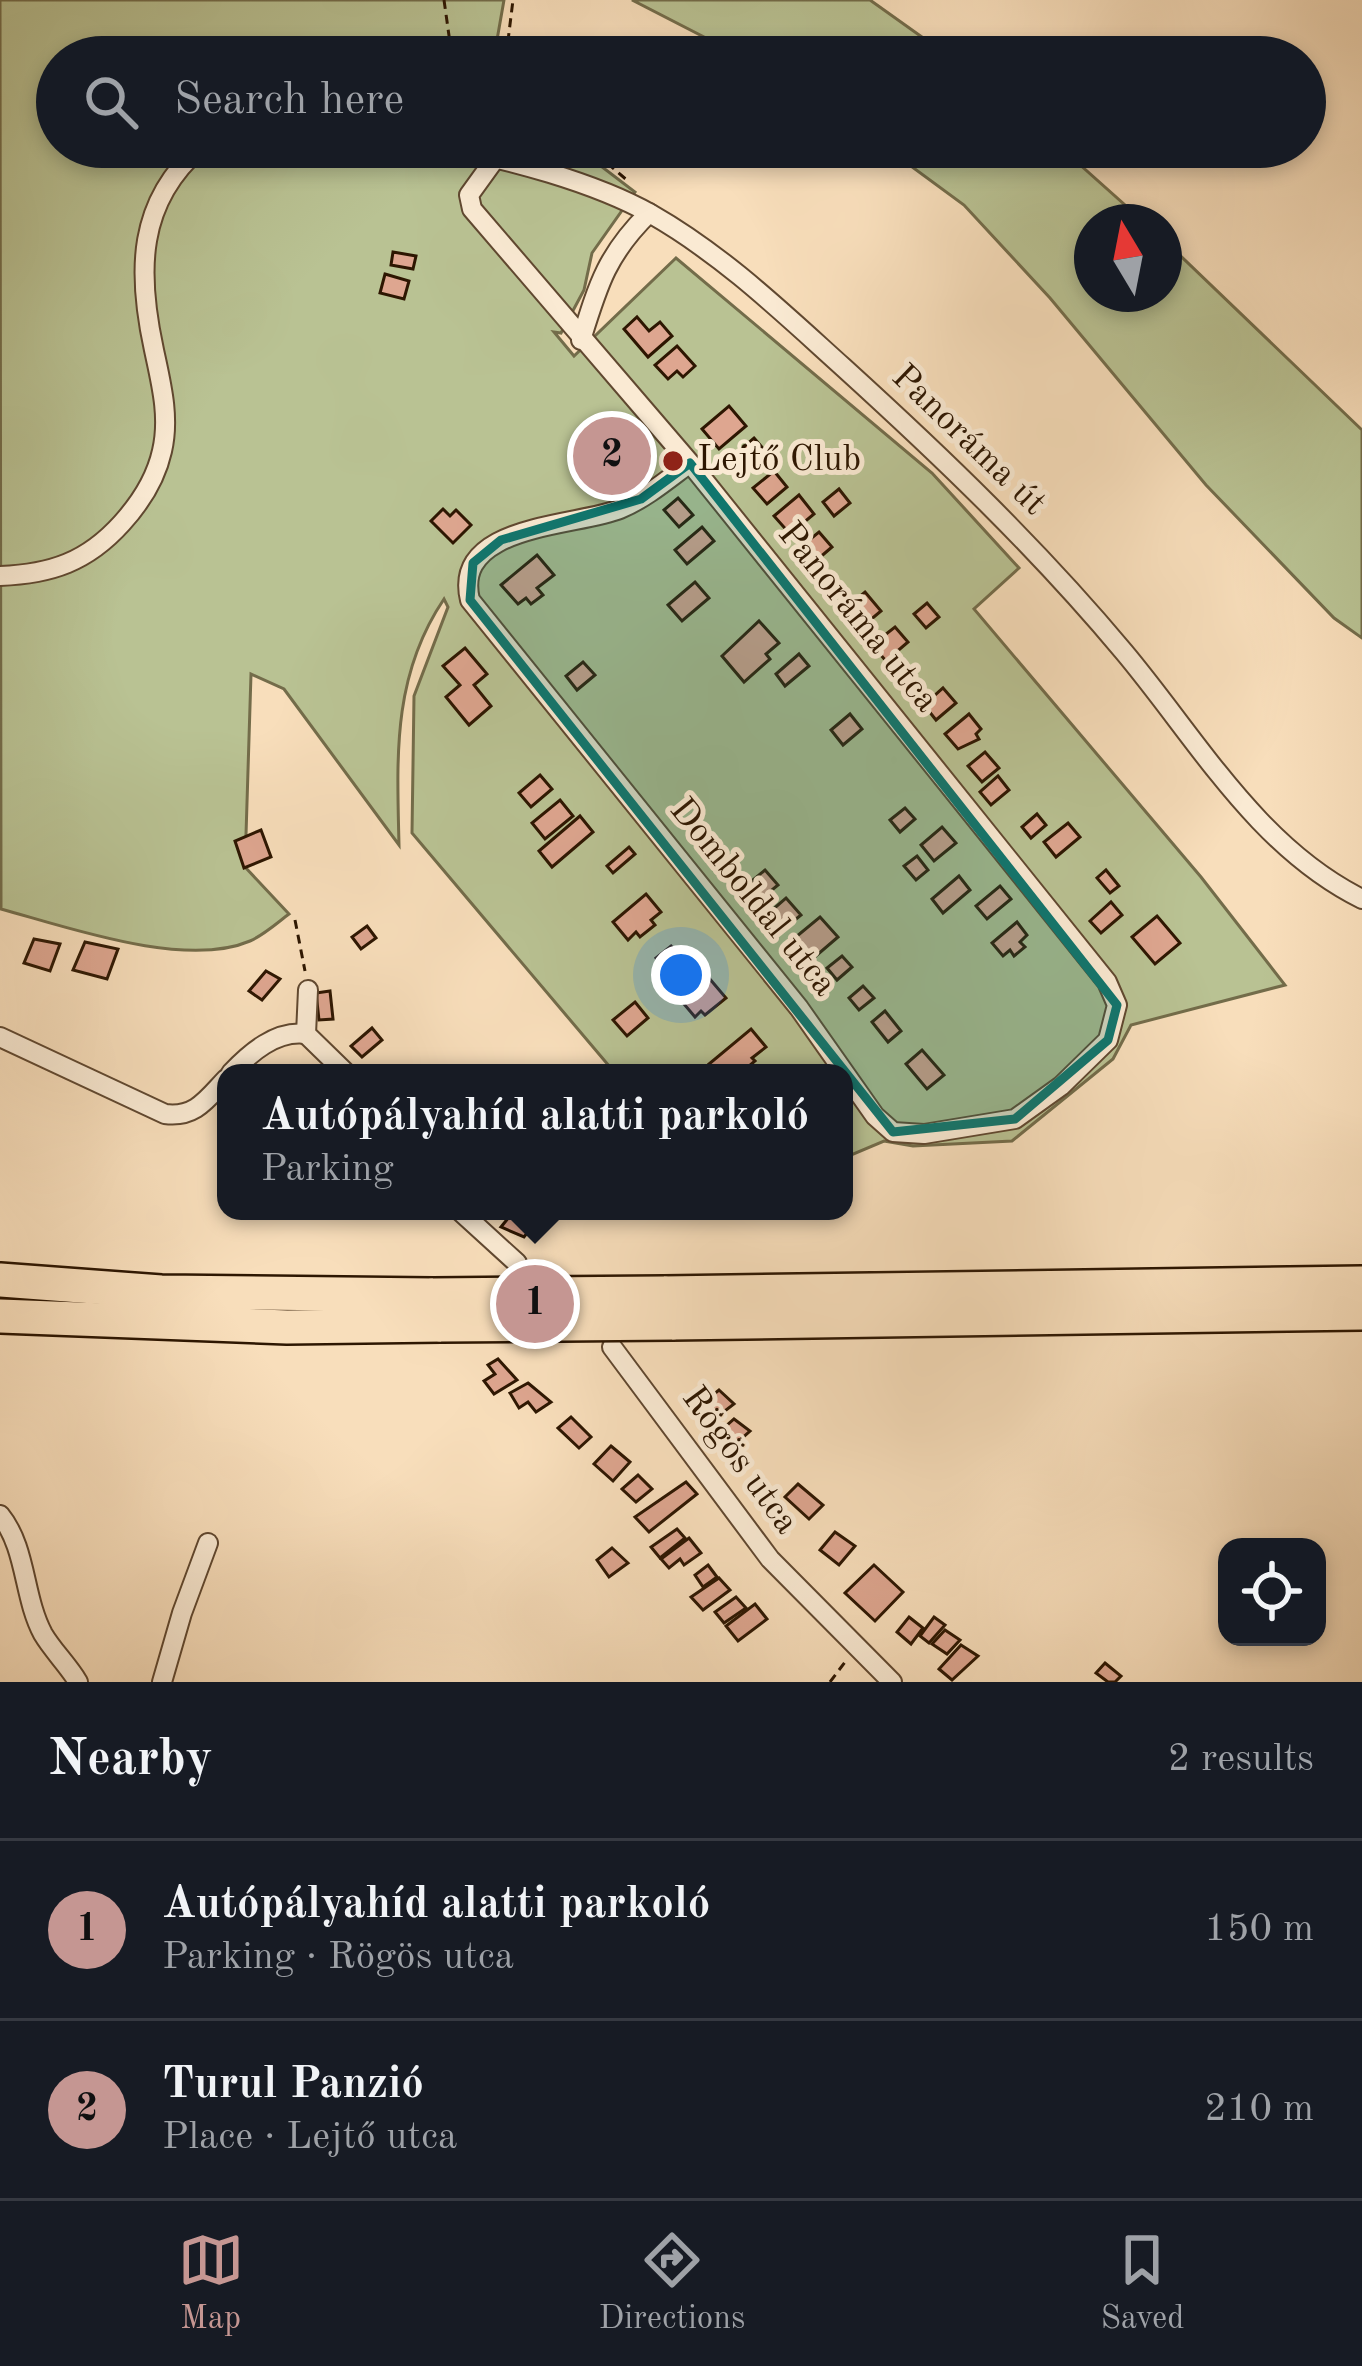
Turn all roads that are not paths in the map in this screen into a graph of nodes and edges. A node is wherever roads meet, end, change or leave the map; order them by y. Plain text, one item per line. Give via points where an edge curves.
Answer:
1 (177, 168) edge
2 (488, 168) edge
3 (529, 168) edge
4 (649, 213) junction
5 (581, 340) junction
6 (690, 463) junction
7 (0, 576) edge
8 (1362, 898) edge
9 (308, 990) road end
10 (1117, 1005) joint
11 (306, 1034) junction
12 (0, 1037) edge
13 (243, 1064) edge
14 (337, 1064) edge
15 (838, 1064) edge
16 (853, 1086) edge
17 (217, 1089) edge
18 (470, 1220) edge
19 (517, 1263) dead end
20 (0, 1280) edge
21 (1362, 1283) edge
22 (668, 1308) junction
23 (437, 1310) junction
24 (1362, 1312) edge
25 (0, 1316) edge
26 (611, 1347) dead end
27 (0, 1515) edge
28 (208, 1543) dead end
29 (78, 1682) edge
30 (162, 1682) edge
31 (892, 1682) edge

1 - 7 street via 161,190 145,253 165,422 154,477 86,556 59,569
2 - 5 street, Panoráma utca via 469,195 472,209
3 - 4 street, Panoráma út
4 - 5 street via 620,241
4 - 8 street, Panoráma út via 752,284 985,499 1099,622 1262,826
5 - 6 street, Panoráma utca
6 - 10 street, Panoráma utca via 1107,982
6 - 15 street, Domboldal utca via 615,511 501,540 473,563 470,600
9 - 11 street
10 - 16 street, Domboldal utca via 1108,1040 1015,1119 893,1132
11 - 13 street via 269,1042
11 - 14 street
12 - 17 street via 165,1114 195,1112
18 - 19 street
20 - 23 highway
21 - 22 highway
22 - 23 highway, bridge
22 - 24 highway
23 - 25 highway via 287,1327
26 - 31 street, Rögös utca via 737,1517
27 - 29 street via 44,1635
28 - 30 street

